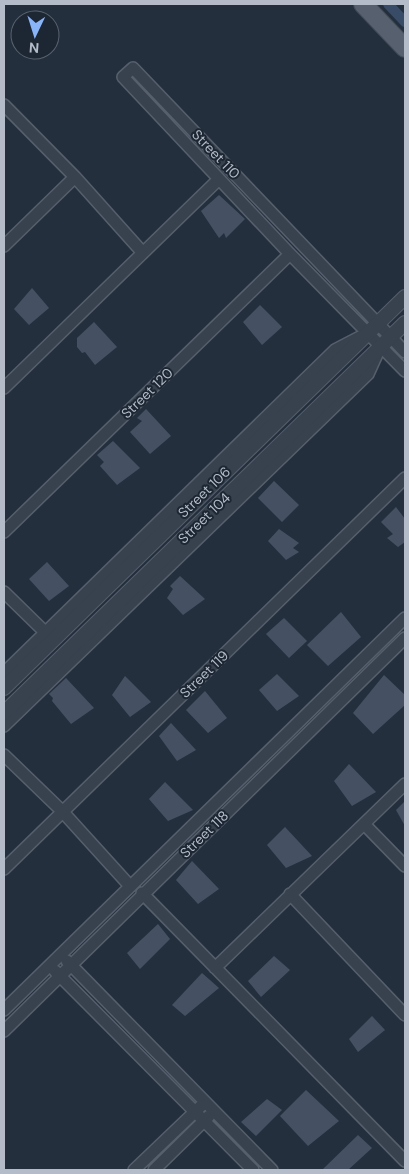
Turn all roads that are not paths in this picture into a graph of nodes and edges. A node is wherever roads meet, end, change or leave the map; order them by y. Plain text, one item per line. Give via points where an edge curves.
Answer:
1 (363, 4) edge
2 (405, 48) edge
3 (4, 105) edge
4 (75, 177) junction
5 (219, 179) junction
6 (4, 246) edge
7 (143, 253) junction
8 (290, 254) junction
9 (405, 296) edge
10 (378, 323) junction
11 (405, 323) edge
12 (368, 333) junction
13 (386, 341) junction
14 (405, 352) edge
15 (405, 371) edge
16 (4, 388) edge
17 (289, 402) junction
18 (306, 426) junction
19 (405, 478) edge
20 (210, 486) junction
21 (224, 500) junction
22 (4, 532) edge
23 (145, 582) junction
24 (4, 592) edge
25 (405, 618) edge
26 (49, 636) junction
27 (405, 638) edge
28 (4, 673) edge
29 (4, 688) edge
30 (4, 713) edge
31 (4, 726) edge
32 (4, 755) edge
33 (405, 784) edge
34 (62, 812) junction
35 (364, 824) junction
36 (405, 866) edge
37 (4, 869) edge
38 (130, 886) junction
39 (142, 893) junction
40 (290, 894) junction
41 (61, 955) junction
42 (50, 966) junction
43 (72, 966) junction
44 (215, 968) junction
45 (60, 976) junction
46 (4, 1010) edge
47 (405, 1015) edge
48 (4, 1031) edge
49 (206, 1101) junction
50 (196, 1110) junction
51 (214, 1111) junction
52 (205, 1120) junction
53 (405, 1161) edge
54 (134, 1170) edge
55 (154, 1170) edge
56 (253, 1170) edge
57 (272, 1170) edge

1 - 2 main road
3 - 4 street
4 - 6 street
4 - 7 street
5 - 7 street, Street 110
5 - 8 street, Street 110
5 - 10 street, Street 110 via 123,77 133,68
7 - 16 street, Street 110
8 - 12 street, Street 110
8 - 22 street, Street 120
9 - 10 street, Street 106
10 - 12 street, Street 106
10 - 13 street, Street 110
11 - 13 street, Street 104
12 - 13 street, Street 110
12 - 17 street, Street 106
13 - 14 street, Street 110
13 - 15 street, Street 110
13 - 18 street, Street 104
17 - 20 street, Street 106
17 - 26 street
18 - 21 street, Street 104
18 - 23 street
19 - 34 street, Street 119
20 - 21 street
20 - 26 street, Street 106
21 - 23 street, Street 104
23 - 30 street, Street 104
23 - 31 street
24 - 26 street
25 - 38 street
26 - 28 street
26 - 29 street, Street 106
27 - 39 street, Street 118
32 - 34 street
33 - 35 street
34 - 37 street, Street 119
34 - 38 street
35 - 36 street
35 - 40 street
38 - 41 street
39 - 43 street, Street 118
39 - 44 street
40 - 44 street
40 - 47 street
41 - 42 street
41 - 43 street
42 - 45 street
42 - 46 street
43 - 45 street, Street 118
43 - 49 street
44 - 53 street
45 - 48 street, Street 118
45 - 50 street
49 - 50 street
49 - 51 street
50 - 52 street
50 - 54 street
51 - 52 street
51 - 57 street
52 - 55 street
52 - 56 street

